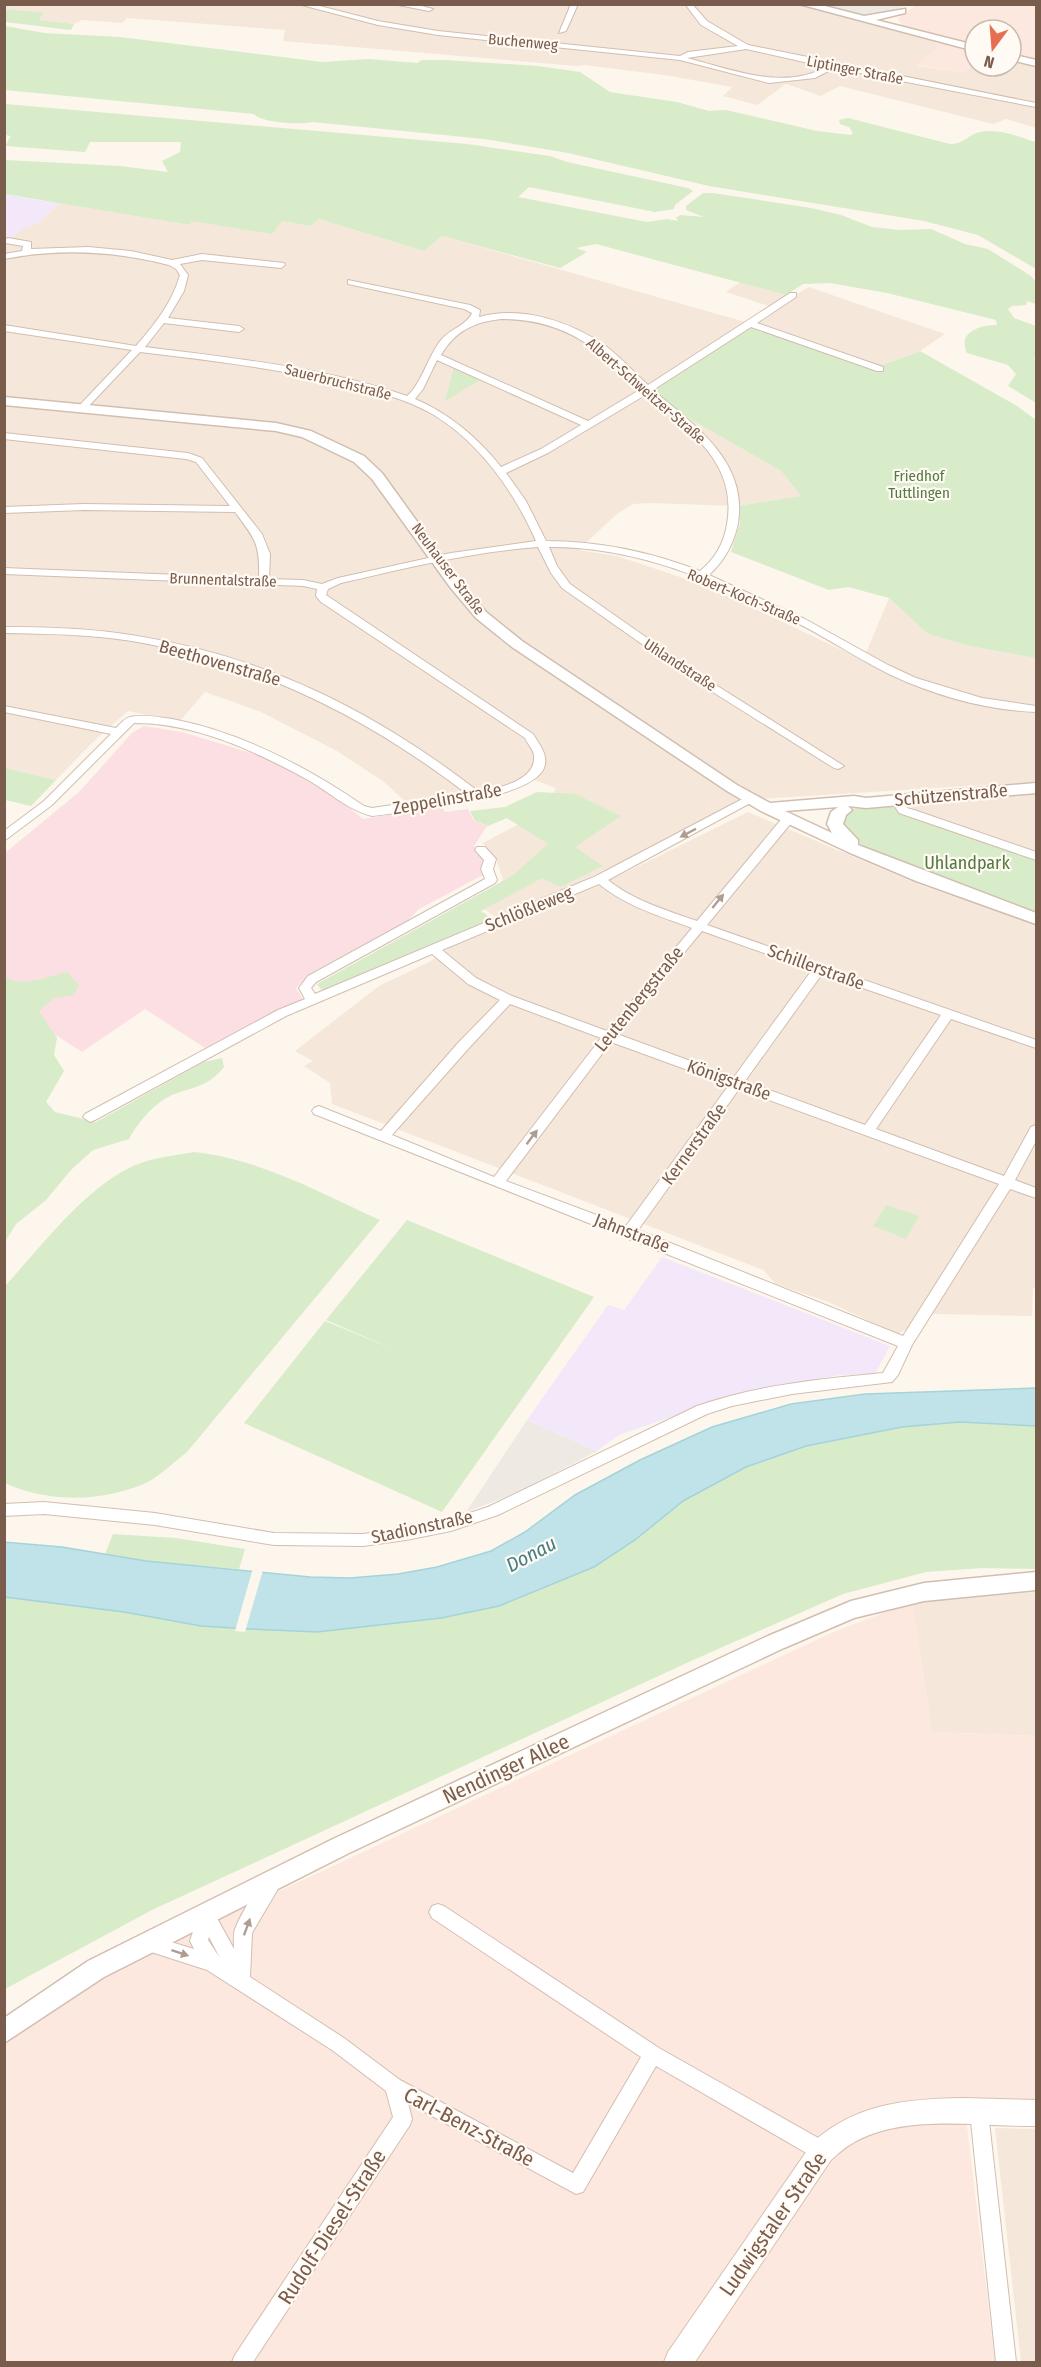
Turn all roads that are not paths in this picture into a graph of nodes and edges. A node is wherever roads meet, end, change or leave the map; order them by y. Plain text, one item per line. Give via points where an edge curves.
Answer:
1 (302, 4) edge
2 (396, 4) edge
3 (575, 4) edge
4 (688, 4) edge
5 (804, 4) edge
6 (911, 4) edge
7 (429, 9) dead end
8 (902, 11) junction
9 (848, 16) junction
10 (881, 24) junction
11 (562, 31) dead end
12 (963, 45) edge
13 (746, 47) junction
14 (681, 58) junction
15 (833, 66) junction
16 (1036, 105) edge
17 (8, 241) dead end
18 (27, 248) junction
19 (4, 257) edge
20 (172, 263) junction
21 (281, 265) dead end
22 (351, 282) dead end
23 (793, 295) dead end
24 (162, 320) junction
25 (473, 321) junction
26 (750, 324) junction
27 (4, 328) edge
28 (239, 329) dead end
29 (137, 349) junction
30 (436, 356) junction
31 (880, 369) dead end
32 (647, 390) junction
33 (408, 400) junction
34 (4, 401) edge
35 (81, 409) junction
36 (588, 425) junction
37 (4, 436) edge
38 (501, 471) junction
39 (236, 509) junction
40 (4, 510) edge
41 (542, 544) junction
42 (438, 560) junction
43 (4, 571) edge
44 (701, 576) junction
45 (264, 582) junction
46 (323, 587) junction
47 (4, 630) edge
48 (4, 709) edge
49 (1036, 709) edge
50 (118, 732) junction
51 (838, 766) dead end
52 (1036, 788) edge
53 (477, 796) junction
54 (897, 800) junction
55 (744, 802) junction
56 (866, 803) junction
57 (766, 808) junction
58 (844, 810) junction
59 (788, 819) junction
60 (4, 837) edge
61 (481, 850) dead end
62 (857, 850) junction
63 (1036, 856) edge
64 (600, 879) junction
65 (1036, 920) edge
66 (699, 925) junction
67 (432, 948) junction
68 (820, 968) junction
69 (508, 999) junction
70 (312, 1000) junction
71 (948, 1014) junction
72 (609, 1036) junction
73 (1036, 1044) edge
74 (738, 1083) junction
75 (319, 1111) dead end
76 (90, 1117) dead end
77 (1036, 1130) edge
78 (867, 1132) junction
79 (384, 1136) junction
80 (1007, 1182) junction
81 (497, 1183) junction
82 (1036, 1193) edge
83 (629, 1232) junction
84 (906, 1343) junction
85 (4, 1510) edge
86 (1036, 1581) edge
87 (273, 1882) junction
88 (438, 1912) dead end
89 (206, 1915) junction
90 (148, 1943) junction
91 (212, 1963) junction
92 (241, 1980) junction
93 (4, 2032) edge
94 (653, 2054) junction
95 (394, 2086) junction
96 (979, 2112) junction
97 (1036, 2113) edge
98 (822, 2151) junction
99 (242, 2362) edge
100 (678, 2362) edge
101 (1006, 2362) edge

1 - 14 street, Buchenweg via 438,33
2 - 7 street
3 - 11 street
4 - 13 street, Liptinger Straße via 704,23
5 - 9 street
6 - 8 street
8 - 9 street
8 - 10 street
9 - 10 street
10 - 12 street
13 - 14 street, Buchenweg
13 - 15 street, Liptinger Straße
14 - 15 street via 769,81 815,76
15 - 16 street, Liptinger Straße
17 - 18 street
18 - 19 street
18 - 20 street via 132,254
20 - 21 street via 202,257
20 - 24 street via 183,272 183,282
22 - 25 street via 467,307 477,312
23 - 26 street
24 - 28 street
24 - 29 street
25 - 30 street, Albert-Schweitzer-Straße via 450,334
25 - 32 street, Albert-Schweitzer-Straße via 516,316 568,330 591,340
26 - 31 street
26 - 32 street
27 - 29 street, Sauerbruchstraße
29 - 33 street, Sauerbruchstraße via 271,366
29 - 35 street
30 - 33 street, Albert-Schweitzer-Straße via 418,391
30 - 36 street
32 - 36 street
32 - 44 street, Albert-Schweitzer-Straße via 705,440 730,475 735,519 722,554
33 - 38 street, Sauerbruchstraße via 458,427
34 - 35 street, Neuhauser Straße
35 - 42 street, Neuhauser Straße via 276,428 326,442 369,467
36 - 38 street
37 - 39 street via 178,454 200,460
38 - 41 street, Sauerbruchstraße
39 - 40 street
39 - 45 street via 250,523 265,554
41 - 42 street, Robert-Koch-Straße
41 - 44 street, Robert-Koch-Straße via 607,548
41 - 51 street, Uhlandstraße via 556,575 566,586 687,671
42 - 46 street, Brunnentalstraße
42 - 55 street, Neuhauser Straße via 481,615 517,644
43 - 45 street, Brunnentalstraße
44 - 49 street, Robert-Koch-Straße via 761,601 897,674 963,696
45 - 46 street, Brunnentalstraße
46 - 53 street, Zeppelinstraße via 321,596 325,600 535,743 538,762 530,776 510,789
47 - 53 street, Beethovenstraße via 97,634 180,647 266,672 392,734 440,765
48 - 50 street
50 - 53 street, Zeppelinstraße via 131,720 146,719 224,738 315,778 365,811
50 - 60 street via 48,803
52 - 54 street, Schützenstraße
54 - 56 street, Schützenstraße
54 - 63 street via 910,813
55 - 57 street, Neuhauser Straße
55 -> 64 street, Schlößleweg
56 - 57 street, Schützenstraße
56 - 58 street, Schützenstraße
57 - 59 street, Neuhauser Straße
58 - 59 street, Schützenstraße via 793,814
58 - 62 street, Neuhauser Straße via 839,812 835,824
59 - 62 street, Neuhauser Straße
66 -> 59 street, Leutenbergstraße
61 - 70 street via 490,859 487,868 491,880 312,979 305,988
62 - 65 street, Neuhauser Straße
64 - 66 street, Schillerstraße via 645,907
64 - 67 street, Schlößleweg
66 - 68 street, Schillerstraße
66 - 72 street, Leutenbergstraße
67 - 69 street, Königstraße via 472,981
67 - 70 street, Schlößleweg
68 - 71 street, Schillerstraße
68 - 74 street, Kernerstraße
69 - 72 street, Königstraße
69 - 79 street
70 - 76 street, Schlößleweg
71 - 73 street, Schillerstraße
71 - 78 street
72 - 74 street, Königstraße
81 -> 72 street, Leutenbergstraße
74 - 78 street, Königstraße
74 - 83 street, Kernerstraße
75 - 79 street, Jahnstraße
77 - 80 street
78 - 80 street, Königstraße
79 - 81 street, Jahnstraße
80 - 82 street, Königstraße
80 - 84 street
81 - 83 street, Jahnstraße
83 - 84 street, Jahnstraße
84 - 85 street, Stadionstraße via 887,1378 792,1388 731,1400 691,1415 493,1511 406,1534 363,1540 274,1539 144,1518 44,1508
86 - 87 street, Nendinger Allee via 924,1592 851,1610 352,1841
87 - 89 street, Nendinger Allee
92 -> 87 street via 243,1932
88 - 94 street
89 - 90 street, Nendinger Allee
89 - 91 street via 199,1941
89 - 92 street, Carl-Benz-Straße
90 -> 91 street, Carl-Benz-Straße
90 - 93 street, Nendinger Allee via 96,1969
91 - 92 street, Carl-Benz-Straße
92 - 95 street, Carl-Benz-Straße
94 - 95 street, Carl-Benz-Straße via 576,2184
94 - 98 street
95 - 99 street, Rudolf-Diesel-Straße via 403,2119
96 - 97 main road, Ludwigstaler Straße
96 - 98 main road, Ludwigstaler Straße via 933,2110 883,2118 844,2133
96 - 101 street
98 - 100 main road, Ludwigstaler Straße

